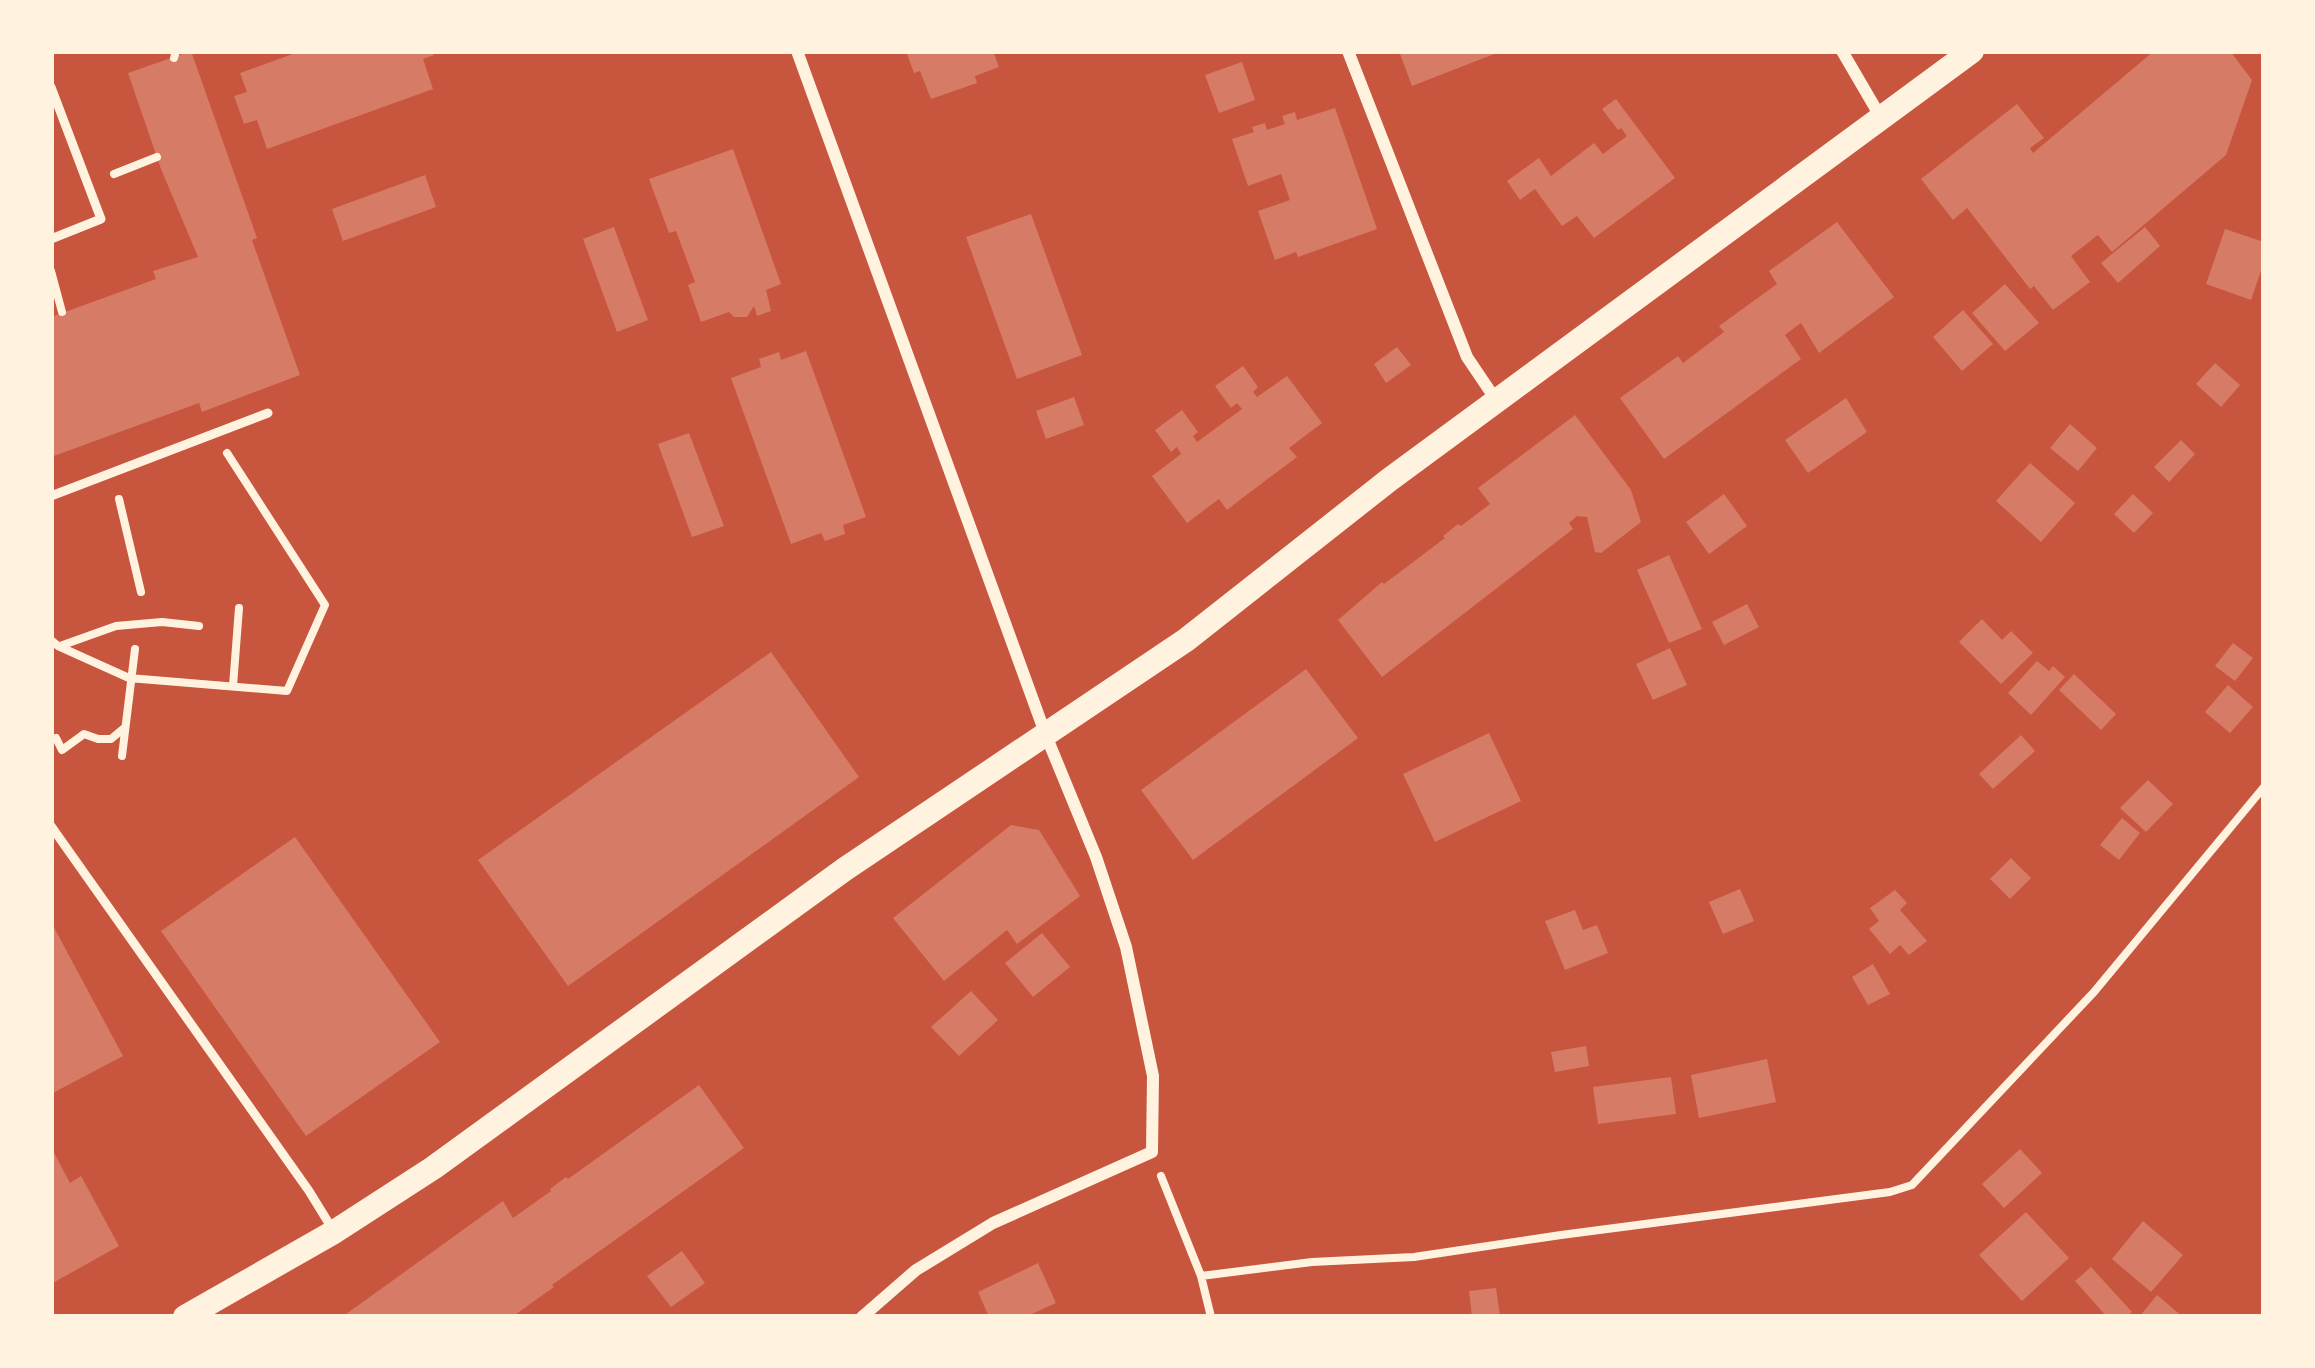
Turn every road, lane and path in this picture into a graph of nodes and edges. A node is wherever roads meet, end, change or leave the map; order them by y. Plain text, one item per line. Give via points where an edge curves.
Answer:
1 (796, 51) edge
2 (1348, 51) edge
3 (1842, 51) edge
4 (1972, 51) edge
5 (51, 87) edge
6 (1880, 116) junction
7 (158, 157) dead end
8 (88, 185) junction
9 (51, 238) edge
10 (51, 271) edge
11 (62, 312) dead end
12 (1496, 400) junction
13 (268, 413) dead end
14 (216, 435) junction
15 (115, 480) dead end
16 (51, 496) edge
17 (141, 592) dead end
18 (239, 608) dead end
19 (199, 626) dead end
20 (54, 643) edge
21 (134, 649) dead end
22 (129, 678) junction
23 (233, 686) junction
24 (124, 728) junction
25 (1045, 733) junction
26 (56, 738) dead end
27 (122, 756) dead end
28 (2264, 787) edge
29 (51, 826) edge
30 (1152, 1152) junction
31 (334, 1232) junction
32 (1201, 1276) junction
33 (185, 1317) edge
34 (862, 1317) edge
35 (1211, 1317) edge

1 - 25 street
2 - 12 street via 1467,357
3 - 6 street
4 - 6 main road
5 - 8 lane
6 - 12 main road
7 - 8 path
8 - 9 lane via 101,219
10 - 11 path
12 - 25 main road via 1186,640
13 - 14 lane
14 - 16 lane
14 - 23 path via 325,605 287,691
15 - 17 path
18 - 23 path
19 - 20 path via 116,626
20 - 22 path
21 - 22 path
22 - 23 path
22 - 24 path
24 - 26 path via 111,739 84,734 62,751
24 - 27 path
25 - 30 street via 1126,947 1153,1076
25 - 31 main road
28 - 32 path via 2094,992 1912,1185 1414,1257
29 - 31 lane
30 - 32 path
30 - 34 street via 993,1223 916,1270
31 - 33 main road
32 - 35 path

